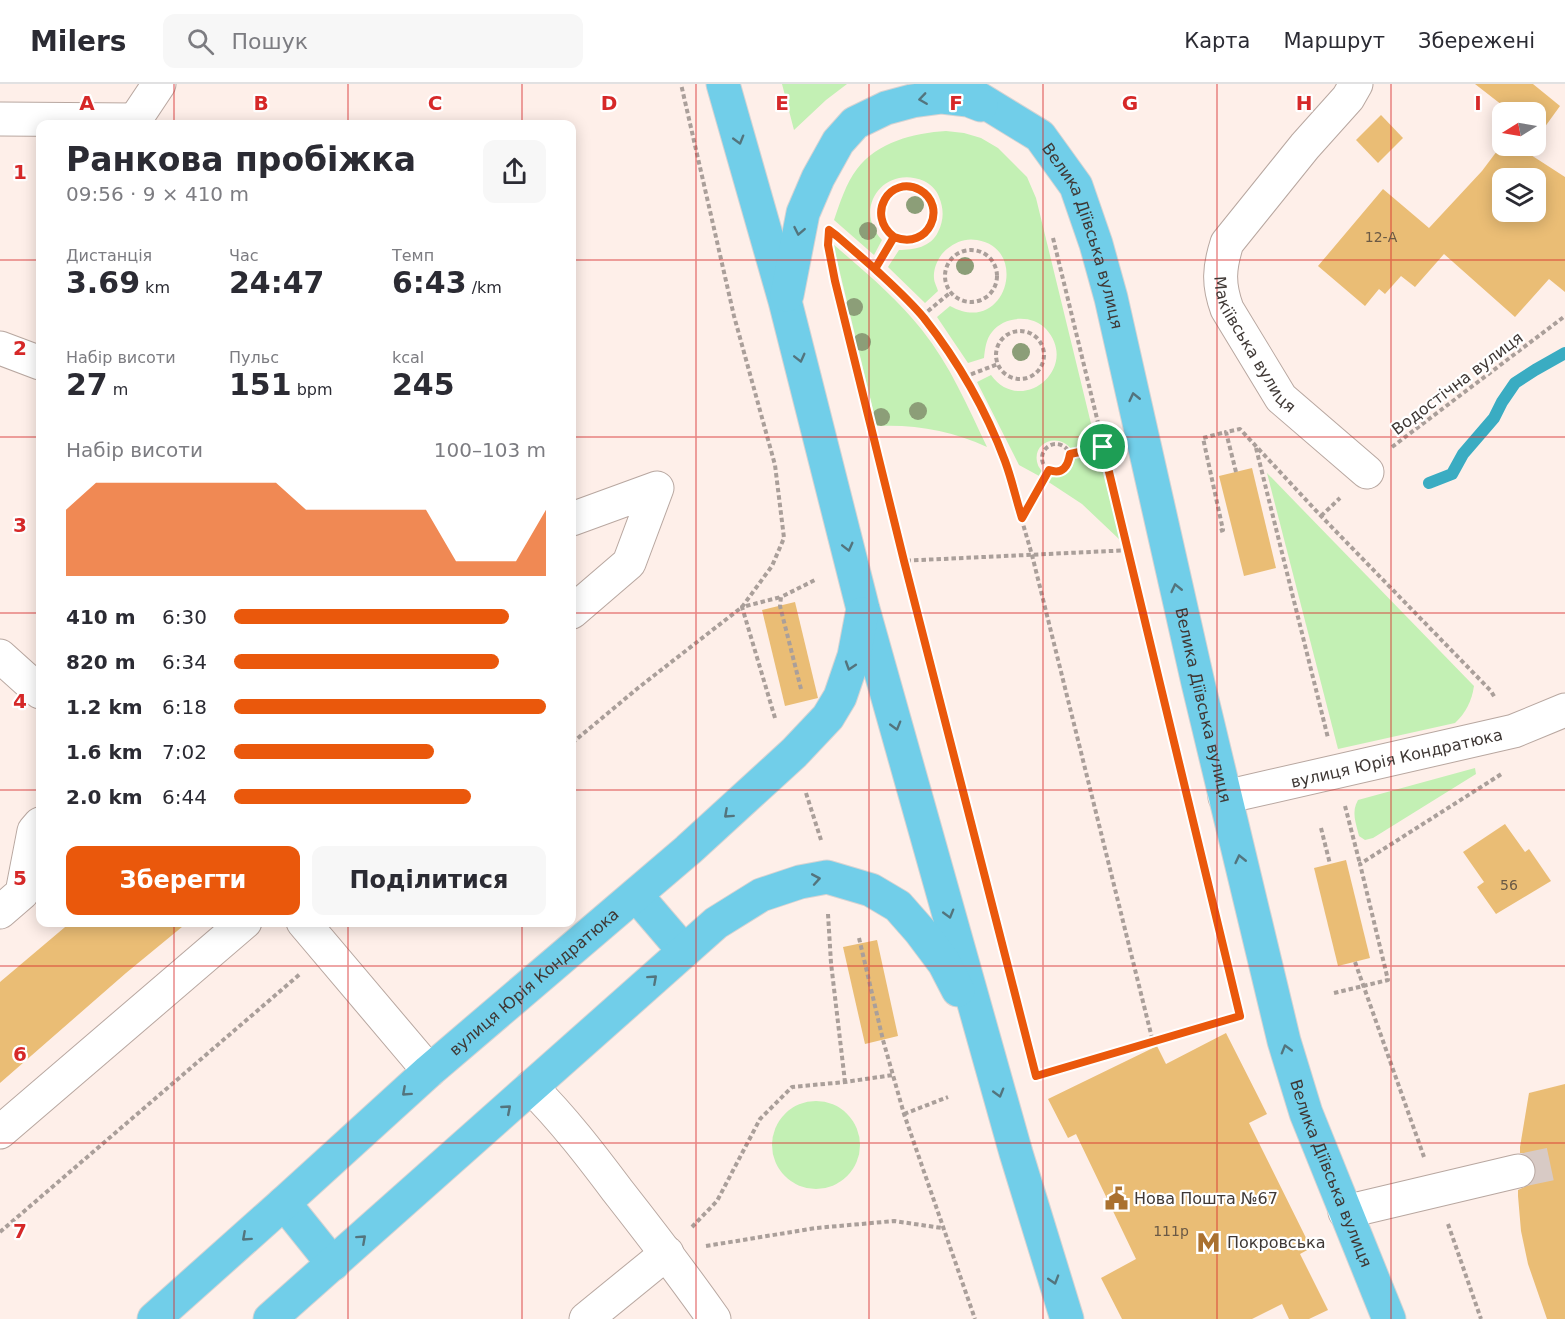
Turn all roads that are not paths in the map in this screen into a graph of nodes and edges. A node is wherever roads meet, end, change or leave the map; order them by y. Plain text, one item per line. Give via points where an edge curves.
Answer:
1 (159, 84) edge
2 (723, 84) edge
3 (955, 84) edge
4 (1356, 84) edge
5 (1000, 112) junction
6 (0, 119) edge
7 (45, 120) edge
8 (136, 120) edge
9 (785, 301) junction
10 (0, 348) edge
11 (36, 362) edge
12 (1367, 472) road end
13 (576, 518) edge
14 (576, 609) edge
15 (863, 609) junction
16 (0, 656) edge
17 (36, 688) edge
18 (1565, 710) edge
19 (1225, 797) junction
20 (36, 829) edge
21 (636, 895) junction
22 (0, 912) edge
23 (239, 927) edge
24 (307, 927) edge
25 (684, 951) junction
26 (984, 1036) junction
27 (429, 1071) junction
28 (531, 1087) junction
29 (0, 1132) edge
30 (1518, 1171) tunnel mouth
31 (284, 1203) junction
32 (1346, 1212) junction
33 (667, 1253) junction
34 (333, 1264) junction
35 (154, 1319) edge
36 (270, 1319) edge
37 (586, 1319) edge
38 (714, 1319) edge
39 (1067, 1319) edge
40 (1389, 1319) edge

1 - 8 street
2 -> 9 main road, Велика Діївська вулиця
3 - 5 main road, Велика Діївська вулиця
4 - 12 street, Макіївська вулиця via 1227,243 1220,275 1227,309 1281,399
5 -> 9 main road, Велика Діївська вулиця via 968,100 942,97 886,108 855,123 838,142 803,213
19 -> 5 main road, Велика Діївська вулиця via 1096,244 1076,186 1040,136
6 - 7 street
9 -> 15 main road, Велика Діївська вулиця
10 - 11 street
13 - 14 street via 657,488 629,563
15 -> 21 main road, вулиця Юрія Кондратюка via 854,656 840,697 828,717 788,760
15 -> 26 main road, Велика Діївська вулиця
16 - 17 street
18 - 19 street, вулиця Юрія Кондратюка via 1514,731
32 -> 19 main road, Велика Діївська вулиця via 1306,1113 1284,1041
20 - 22 street via 22,893
21 - 25 main road
21 - 27 main road, вулиця Юрія Кондратюка
23 - 29 street
24 - 27 street
25 -> 26 main road via 716,923 761,895 827,877 871,890 898,906 944,963
28 -> 25 main road
26 -> 39 main road, Велика Діївська вулиця
27 -> 31 main road, вулиця Юрія Кондратюка
28 - 33 street via 589,1153
34 -> 28 main road
30 - 32 street
31 - 34 main road
31 -> 35 main road, вулиця Юрія Кондратюка
32 - 40 main road, Велика Діївська вулиця
33 - 37 street
33 - 38 street
34 - 36 main road

